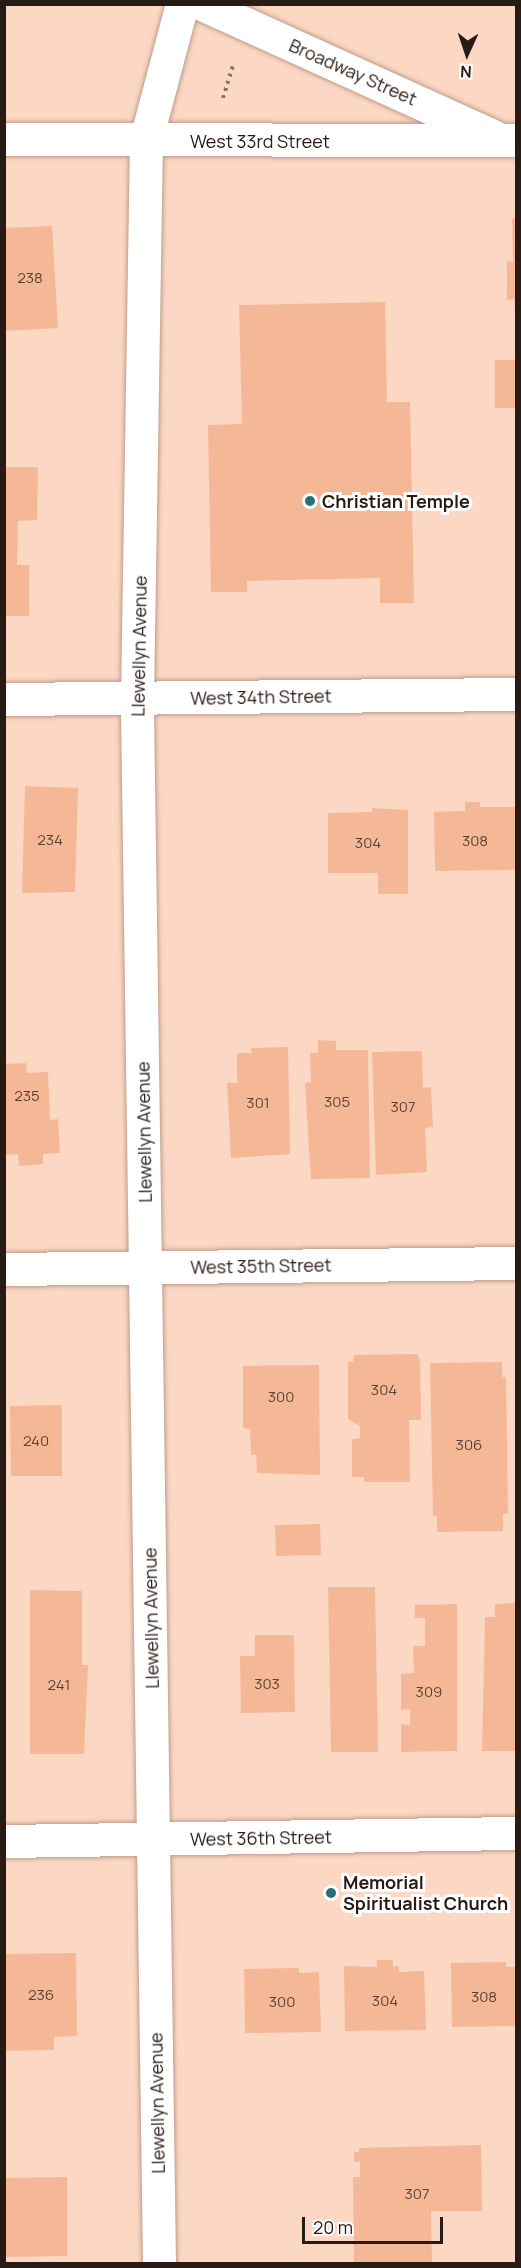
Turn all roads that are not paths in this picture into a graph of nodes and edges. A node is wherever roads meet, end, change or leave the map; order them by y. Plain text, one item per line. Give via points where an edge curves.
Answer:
1 (182, 4) edge
2 (202, 4) edge
3 (4, 139) edge
4 (146, 139) junction
5 (510, 140) edge
6 (516, 694) edge
7 (4, 699) edge
8 (137, 699) junction
9 (516, 1263) edge
10 (146, 1268) junction
11 (4, 1269) edge
12 (516, 1833) edge
13 (155, 1839) junction
14 (4, 1841) edge
15 (159, 2264) edge

1 - 4 street, Llewellyn Avenue
2 - 5 street, Broadway Street
3 - 4 street, West 33rd Street
4 - 5 street, West 33rd Street
4 - 8 street, Llewellyn Avenue
6 - 8 street, West 34th Street
7 - 8 street, West 34th Street
8 - 10 street, Llewellyn Avenue
9 - 10 street, West 35th Street
10 - 11 street, West 35th Street
10 - 13 street, Llewellyn Avenue
12 - 13 street, West 36th Street
13 - 14 street, West 36th Street
13 - 15 street, Llewellyn Avenue

